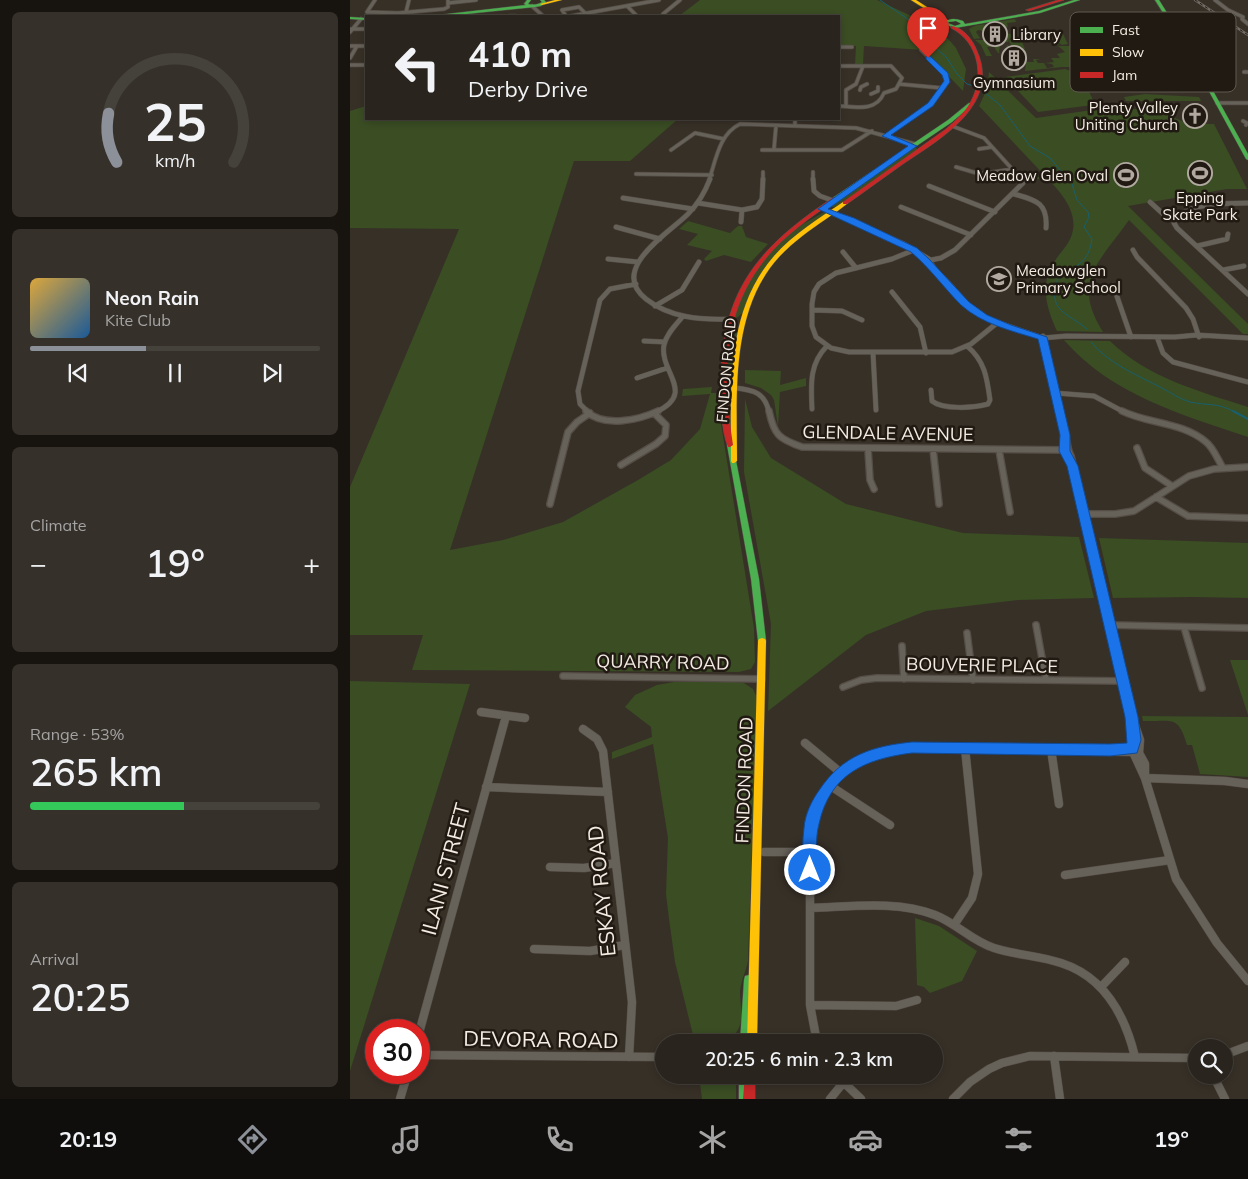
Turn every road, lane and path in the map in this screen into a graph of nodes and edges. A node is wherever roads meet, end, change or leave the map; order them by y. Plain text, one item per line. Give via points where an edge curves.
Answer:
1 (375, 0) edge
2 (409, 0) edge
3 (476, 0) edge
4 (556, 0) edge
5 (560, 0) edge
6 (659, 0) edge
7 (680, 0) edge
8 (913, 0) edge
9 (1062, 0) edge
10 (1078, 0) edge
11 (1157, 0) edge
12 (1162, 0) edge
13 (1216, 0) edge
14 (1225, 0) edge
15 (448, 2) edge
16 (529, 3) edge
17 (542, 6) edge
18 (628, 7) junction
19 (406, 12) junction
20 (508, 12) edge
21 (1165, 12) edge
22 (1168, 12) edge
23 (1232, 12) edge
24 (521, 13) dead end
25 (588, 14) edge
26 (663, 14) dead end
27 (1236, 14) edge
28 (386, 15) edge
29 (456, 15) edge
30 (518, 15) edge
31 (565, 15) edge
32 (636, 15) edge
33 (1248, 16) edge
34 (1243, 17) junction
35 (359, 19) edge
36 (955, 23) junction
37 (1248, 24) edge
38 (365, 29) edge
39 (351, 30) edge
40 (350, 46) edge
41 (357, 46) junction
42 (365, 46) edge
43 (852, 47) dead end
44 (840, 48) edge
45 (921, 50) dead end
46 (350, 58) edge
47 (350, 65) edge
48 (365, 65) edge
49 (840, 66) edge
50 (863, 66) junction
51 (867, 84) dead end
52 (899, 84) junction
53 (855, 85) junction
54 (942, 88) junction
55 (1208, 92) edge
56 (1211, 92) edge
57 (884, 93) junction
58 (872, 94) dead end
59 (1217, 103) junction
60 (1248, 103) edge
61 (971, 104) junction
62 (840, 106) edge
63 (846, 106) junction
64 (738, 120) edge
65 (796, 120) edge
66 (952, 123) junction
67 (738, 124) junction
68 (776, 126) junction
69 (795, 126) junction
70 (872, 131) junction
71 (886, 136) junction
72 (724, 139) junction
73 (918, 146) junction
74 (992, 147) junction
75 (774, 149) junction
76 (979, 149) dead end
77 (671, 150) dead end
78 (762, 150) dead end
79 (1248, 159) edge
80 (1248, 166) edge
81 (956, 167) dead end
82 (1013, 170) junction
83 (763, 172) dead end
84 (813, 172) dead end
85 (636, 174) dead end
86 (712, 175) junction
87 (929, 186) dead end
88 (1014, 194) junction
89 (623, 198) dead end
90 (834, 201) junction
91 (1150, 202) dead end
92 (698, 203) junction
93 (1248, 203) edge
94 (902, 207) dead end
95 (693, 209) junction
96 (742, 210) junction
97 (828, 210) junction
98 (995, 212) junction
99 (1175, 217) junction
100 (741, 222) dead end
101 (616, 228) dead end
102 (1046, 228) dead end
103 (1228, 234) dead end
104 (971, 235) junction
105 (660, 240) junction
106 (1197, 246) junction
107 (914, 250) junction
108 (1134, 250) dead end
109 (843, 252) dead end
110 (608, 259) dead end
111 (928, 260) junction
112 (638, 262) junction
113 (699, 262) dead end
114 (1244, 266) dead end
115 (856, 268) junction
116 (1223, 270) junction
117 (636, 284) junction
118 (1113, 285) dead end
119 (892, 292) dead end
120 (1248, 294) edge
121 (655, 306) junction
122 (812, 310) junction
123 (683, 316) junction
124 (730, 320) junction
125 (862, 320) dead end
126 (742, 321) junction
127 (996, 323) junction
128 (1199, 336) junction
129 (1044, 337) junction
130 (1131, 337) junction
131 (1157, 337) junction
132 (1248, 338) edge
133 (644, 341) dead end
134 (665, 342) junction
135 (827, 346) junction
136 (968, 346) junction
137 (873, 352) junction
138 (926, 353) junction
139 (667, 368) junction
140 (637, 378) dead end
141 (1248, 382) edge
142 (736, 388) junction
143 (723, 389) junction
144 (931, 390) dead end
145 (1056, 394) junction
146 (812, 409) dead end
147 (876, 410) dead end
148 (590, 413) junction
149 (655, 414) junction
150 (1137, 448) dead end
151 (868, 449) junction
152 (933, 449) junction
153 (999, 450) junction
154 (1065, 450) junction
155 (621, 465) dead end
156 (1248, 467) edge
157 (1223, 468) junction
158 (734, 473) junction
159 (1172, 486) junction
160 (874, 489) dead end
161 (1156, 497) junction
162 (550, 504) dead end
163 (939, 504) dead end
164 (1010, 512) dead end
165 (1084, 514) junction
166 (1248, 518) edge
167 (1036, 625) dead end
168 (1110, 627) junction
169 (1184, 627) junction
170 (1248, 628) edge
171 (967, 632) dead end
172 (902, 646) dead end
173 (563, 676) dead end
174 (762, 678) junction
175 (904, 679) junction
176 (973, 680) junction
177 (1046, 680) junction
178 (1123, 681) junction
179 (843, 687) dead end
180 (1202, 688) dead end
181 (481, 712) dead end
182 (506, 716) junction
183 (525, 718) dead end
184 (583, 729) dead end
185 (805, 743) dead end
186 (965, 748) junction
187 (1051, 749) junction
188 (1135, 750) junction
189 (840, 773) junction
190 (1146, 781) junction
191 (829, 784) junction
192 (1248, 784) edge
193 (486, 787) junction
194 (608, 792) junction
195 (1059, 804) dead end
196 (890, 825) dead end
197 (764, 852) dead end
198 (810, 852) junction
199 (1170, 860) junction
200 (616, 863) junction
201 (550, 867) dead end
202 (1065, 875) dead end
203 (810, 908) junction
204 (954, 925) junction
205 (754, 941) junction
206 (625, 945) junction
207 (534, 949) dead end
208 (1125, 962) dead end
209 (1248, 981) edge
210 (1100, 987) junction
211 (916, 1000) dead end
212 (810, 1005) junction
213 (423, 1019) edge
214 (746, 1034) edge
215 (752, 1034) edge
216 (815, 1034) edge
217 (1248, 1046) edge
218 (1233, 1052) edge
219 (430, 1055) edge
220 (1054, 1056) junction
221 (629, 1057) junction
222 (655, 1057) edge
223 (1135, 1057) junction
224 (1188, 1058) edge
225 (404, 1084) edge
226 (744, 1084) edge
227 (750, 1084) edge
228 (842, 1084) edge
229 (844, 1084) edge
230 (1218, 1084) edge
231 (400, 1099) edge
232 (745, 1099) edge
233 (749, 1099) edge
234 (830, 1099) edge
235 (861, 1099) edge
236 (953, 1099) edge
237 (1060, 1099) edge
238 (1225, 1099) edge

1 - 35 street
2 - 19 street
3 - 15 street
4 - 17 main road
5 - 17 main road
6 - 18 street
7 - 26 street
8 - 36 main road
9 - 36 main road
10 - 36 main road via 1042,12
11 - 21 main road
12 - 22 main road
13 - 14 street
13 - 23 street
15 - 19 street via 445,9
16 - 17 main road
16 - 20 main road
18 - 25 street
18 - 32 street
19 - 28 street
20 - 29 main road
24 - 30 street
25 - 31 street via 579,7 562,10
27 - 34 street
33 - 34 street
34 - 37 street
35 - 39 street
36 - 61 main road via 975,48 981,66 979,86
38 - 39 street
40 - 41 street
41 - 42 street
41 - 46 street
43 - 44 street
45 - 54 street via 947,76
47 - 48 street
49 - 50 street
50 - 52 street via 893,67 902,77
50 - 53 street
51 - 53 street via 860,88
52 - 54 street
52 - 57 street via 896,89
53 - 63 street via 846,90
54 - 71 street via 931,104
55 - 80 main road
56 - 59 main road
57 - 58 street via 878,89
57 - 63 street via 882,99 870,107
59 - 60 street
59 - 79 main road
61 - 66 main road, FINDON ROAD
61 - 66 main road via 960,120 957,118
62 - 63 street
64 - 67 street
65 - 69 street
66 - 73 main road, FINDON ROAD
66 - 73 main road, FINDON ROAD via 938,137
66 - 74 street via 980,136
67 - 68 street
67 - 72 street
68 - 69 street
68 - 75 street
69 - 70 street
70 - 71 street
70 - 75 street via 842,150
71 - 73 street
72 - 77 street via 695,133
72 - 86 street
73 - 90 main road, FINDON ROAD
73 - 97 main road, FINDON ROAD
74 - 76 street
74 - 82 street
75 - 78 street
81 - 82 street via 977,174
82 - 88 street via 1023,184
83 - 96 street via 761,203 753,209
84 - 90 street via 814,191
85 - 86 street
86 - 92 street
87 - 98 street
88 - 98 street
88 - 102 street via 1043,206 1047,216
89 - 95 street
90 - 97 main road, FINDON ROAD
91 - 99 street via 1162,213
92 - 95 street
92 - 96 street
93 - 99 street via 1188,210
94 - 104 street
95 - 105 street
96 - 100 street
97 - 107 street
97 - 124 main road, FINDON ROAD via 780,240 760,262 740,292
97 - 126 main road, FINDON ROAD via 775,258 755,288
98 - 104 street
99 - 106 street via 1175,225
101 - 105 street
103 - 106 street via 1223,241
104 - 111 street via 945,256
105 - 112 street
106 - 116 street
107 - 111 street
107 - 115 street
108 - 128 street via 1183,304
109 - 115 street
110 - 112 street
111 - 127 street via 928,265 966,304
112 - 117 street via 634,271
113 - 121 street via 682,290
114 - 116 street
115 - 122 street via 820,282 813,294
116 - 120 street
117 - 121 street via 640,293
117 - 148 street via 610,289 602,294 578,391 580,403
118 - 130 street
119 - 138 street via 920,327
121 - 123 street
122 - 125 street via 842,311
122 - 135 street via 814,334
123 - 124 street
123 - 134 street
124 - 126 main road
124 - 143 main road, FINDON ROAD
126 - 142 main road, FINDON ROAD
127 - 129 street
127 - 136 street
128 - 131 street
128 - 132 street
129 - 130 street
129 - 145 street
130 - 131 street
131 - 141 street via 1163,353 1173,362
133 - 134 street
134 - 139 street via 663,355
135 - 137 street via 844,352
135 - 146 street via 812,364
136 - 138 street via 952,352
136 - 144 street via 984,363 988,404 940,407 932,402
137 - 138 street
137 - 147 street
139 - 140 street
139 - 149 street via 675,380 676,392
142 - 143 main road
142 - 151 street, GLENDALE AVENUE via 755,390 765,396 772,427 778,436 790,443 808,448
142 - 158 main road, FINDON ROAD
143 - 158 main road, FINDON ROAD via 726,436
145 - 154 street
145 - 157 street via 1097,397 1130,415 1199,436 1208,442
148 - 149 street via 622,421
148 - 162 street via 568,432
149 - 155 street via 666,425 665,436
150 - 159 street via 1146,468
151 - 152 street, GLENDALE AVENUE
151 - 160 street via 870,480
152 - 153 street, GLENDALE AVENUE
152 - 163 street
153 - 154 street, GLENDALE AVENUE
153 - 164 street
154 - 165 street
156 - 157 street
157 - 159 street via 1196,473
158 - 174 main road, FINDON ROAD via 760,617
159 - 161 street
161 - 165 street via 1129,512
161 - 166 street via 1188,516
165 - 168 street
167 - 177 street
168 - 169 street
168 - 178 street
169 - 170 street
169 - 180 street
171 - 176 street
172 - 175 street
173 - 174 street, QUARRY ROAD
174 - 205 main road, FINDON ROAD
175 - 176 street, BOUVERIE PLACE
175 - 179 street, BOUVERIE PLACE via 868,679
176 - 177 street, BOUVERIE PLACE
177 - 178 street, BOUVERIE PLACE
178 - 188 street
181 - 182 street
182 - 183 street
182 - 193 street, ILANI STREET
184 - 194 street, ESKAY ROAD via 603,748
185 - 189 street
186 - 187 street
186 - 189 street via 886,751 858,761
186 - 204 street via 978,874 972,898
187 - 188 street
187 - 195 street
188 - 190 street
189 - 191 street
190 - 192 street
190 - 199 street
191 - 196 street
191 - 198 street via 812,818
193 - 194 street
193 - 213 street, ILANI STREET
194 - 200 street, ESKAY ROAD
197 - 198 street
198 - 203 street
199 - 202 street
199 - 209 street via 1176,879 1190,901
200 - 201 street via 584,868
200 - 206 street, ESKAY ROAD
203 - 204 street via 912,909 936,915
203 - 212 street
204 - 210 street via 986,945 1069,966
205 - 214 main road, FINDON ROAD
205 - 215 main road, FINDON ROAD
206 - 207 street via 590,951
206 - 221 street, ESKAY ROAD via 632,1013
208 - 210 street
210 - 223 street via 1125,1020
211 - 212 street via 896,1006
212 - 216 street
217 - 218 street
219 - 221 street, DEVORA ROAD
220 - 223 street
220 - 236 street via 1030,1056 1002,1063 970,1082
220 - 237 street
221 - 222 street, DEVORA ROAD
223 - 224 street
225 - 231 street
226 - 232 main road
227 - 233 main road
228 - 234 street
229 - 235 street
230 - 238 street

